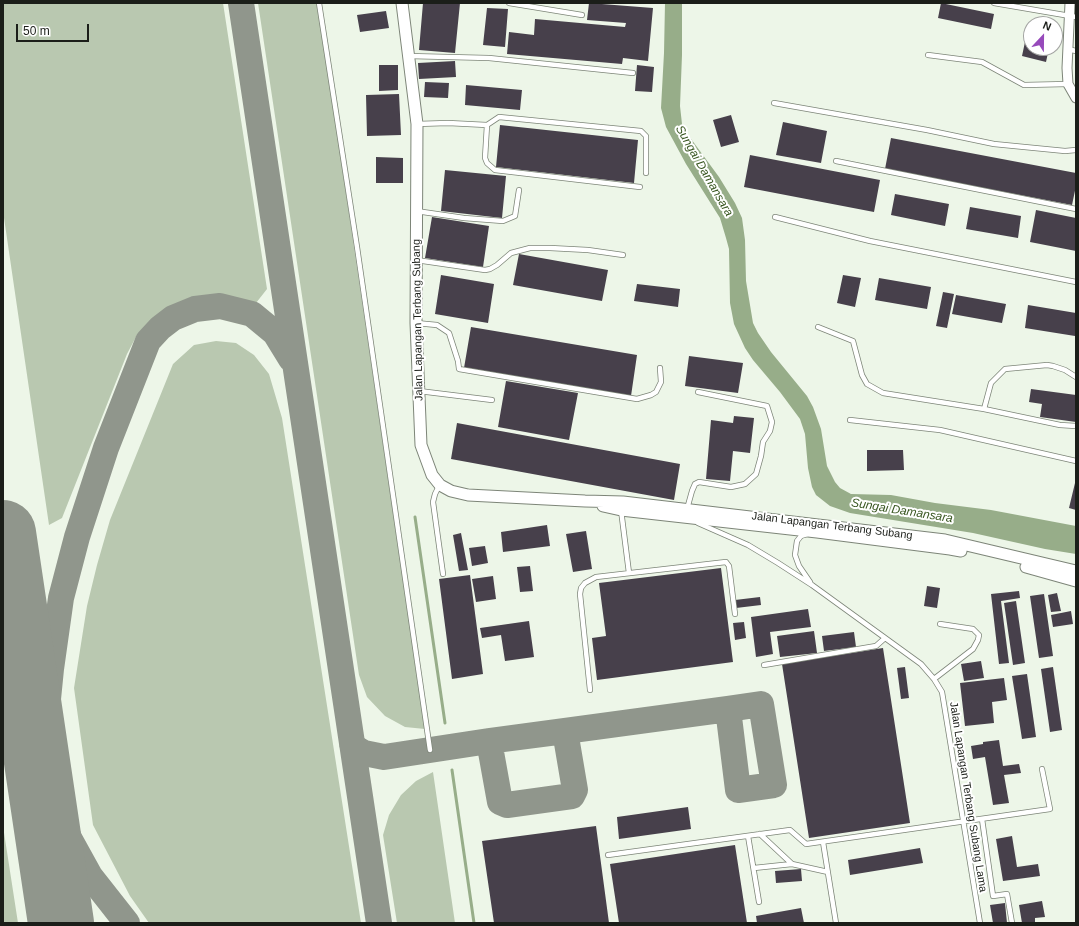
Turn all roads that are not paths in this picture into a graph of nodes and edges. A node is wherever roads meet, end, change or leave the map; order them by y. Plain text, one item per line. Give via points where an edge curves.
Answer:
1 (319, 3) edge
2 (402, 3) edge
3 (509, 3) edge
4 (994, 3) edge
5 (1070, 3) edge
6 (582, 15) dead end
7 (1072, 17) edge
8 (1072, 50) edge
9 (928, 55) dead end
10 (408, 56) junction
11 (633, 73) dead end
12 (1068, 84) junction
13 (1076, 98) edge
14 (774, 102) dead end
15 (417, 124) junction
16 (487, 125) junction
17 (1076, 150) edge
18 (836, 161) dead end
19 (646, 173) dead end
20 (640, 187) dead end
21 (519, 190) dead end
22 (1076, 209) edge
23 (416, 211) junction
24 (775, 217) dead end
25 (623, 255) dead end
26 (416, 260) junction
27 (1076, 282) edge
28 (416, 323) junction
29 (818, 327) dead end
30 (660, 368) dead end
31 (1076, 377) edge
32 (419, 391) junction
33 (698, 392) dead end
34 (492, 400) dead end
35 (984, 409) junction
36 (850, 420) dead end
37 (1076, 426) edge
38 (1076, 461) edge
39 (440, 484) junction
40 (585, 501) junction
41 (622, 510) junction
42 (688, 514) junction
43 (817, 532) junction
44 (1076, 571) edge
45 (630, 573) junction
46 (443, 574) dead end
47 (1076, 581) edge
48 (812, 585) junction
49 (817, 589) joint
50 (735, 614) dead end
51 (940, 624) dead end
52 (885, 638) junction
53 (764, 665) dead end
54 (934, 679) junction
55 (590, 690) dead end
56 (430, 750) dead end
57 (1042, 769) dead end
58 (982, 819) junction
59 (963, 822) junction
60 (760, 834) junction
61 (748, 836) junction
62 (823, 842) junction
63 (608, 855) dead end
64 (792, 864) junction
65 (754, 868) junction
66 (828, 872) junction
67 (759, 902) dead end
68 (836, 923) edge
69 (980, 923) edge
70 (1012, 923) edge

1 - 56 lane
2 - 10 street, Jalan Lapangan Terbang Subang
3 - 6 lane
4 - 7 lane
5 - 7 street
7 - 8 street
8 - 12 street via 1066,68
9 - 12 lane via 982,62 1024,85
10 - 11 lane via 489,58
10 - 15 street, Jalan Lapangan Terbang Subang
12 - 13 street
14 - 17 lane via 994,144
15 - 16 lane
15 - 23 street, Jalan Lapangan Terbang Subang
16 - 19 lane via 499,117 641,131 646,136
16 - 20 lane via 485,158 495,170
18 - 22 lane
21 - 23 lane via 515,216 503,222
23 - 26 street, Jalan Lapangan Terbang Subang
24 - 27 lane via 870,241
25 - 26 lane via 588,250 530,248 511,252 497,265 485,270
26 - 28 street, Jalan Lapangan Terbang Subang
28 - 30 lane via 437,325 449,333 459,369 637,399 656,392 660,382
28 - 32 street, Jalan Lapangan Terbang Subang
29 - 35 lane via 853,341 867,384 882,393
31 - 35 lane via 1065,370 1047,365 1005,369 991,383
32 - 34 lane
32 - 39 street, Jalan Lapangan Terbang Subang via 421,445 432,475
33 - 42 lane via 767,406 772,422 763,442 756,474 745,484 731,487 699,482 692,491
35 - 37 lane
36 - 38 lane via 940,430
39 - 40 street, Jalan Lapangan Terbang Subang via 451,491 468,495
39 - 46 lane via 433,502
40 - 41 street, Jalan Lapangan Terbang Subang
40 - 42 street, Jalan Lapangan Terbang Subang via 624,502
41 - 42 street, Jalan Lapangan Terbang Subang
41 - 45 lane
42 - 43 street, Jalan Lapangan Terbang Subang
42 - 44 street, Jalan Lapangan Terbang Subang via 945,540
42 - 48 lane, Jalan Lapangan Terbang Subang via 748,545
43 - 47 street, Jalan Lapangan Terbang Subang via 950,549
43 - 48 lane via 801,536 797,540 795,555
45 - 50 lane via 726,562 729,566
45 - 55 lane via 596,577 581,588
48 - 49 lane, Jalan Lapangan Terbang Subang
49 - 52 lane, Jalan Lapangan Terbang Subang Lama
51 - 54 lane via 973,629 979,635 972,649
52 - 53 lane via 876,646
52 - 54 lane, Jalan Lapangan Terbang Subang Lama via 921,664
54 - 59 lane, Jalan Lapangan Terbang Subang Lama via 942,692
57 - 58 lane via 1050,809
58 - 59 lane
58 - 70 lane via 994,896 1007,894
59 - 62 lane
59 - 69 lane, Jalan Lapangan Terbang Subang Lama
60 - 61 lane
60 - 62 lane via 790,830 806,844
60 - 64 lane
61 - 63 lane
61 - 65 lane
62 - 66 lane
64 - 65 lane
64 - 66 lane
65 - 67 lane
66 - 68 lane

